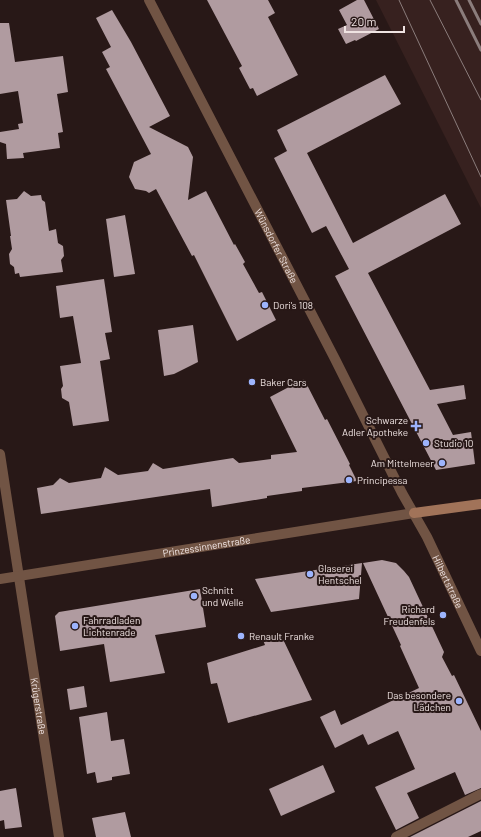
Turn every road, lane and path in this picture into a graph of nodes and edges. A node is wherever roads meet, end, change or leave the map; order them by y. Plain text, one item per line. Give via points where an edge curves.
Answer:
1 (149, 0) edge
2 (0, 454) edge
3 (481, 504) edge
4 (414, 514) junction
5 (18, 576) junction
6 (0, 579) edge
7 (481, 651) edge
8 (481, 794) edge
9 (59, 837) edge
10 (396, 837) edge

1 - 4 street, Wünsdorfer Straße
2 - 5 street, Krügerstraße
3 - 4 street
4 - 5 street, Prinzessinnenstraße
4 - 7 street, Hilbertstraße
5 - 6 street, Prinzessinnenstraße
5 - 9 street, Krügerstraße
8 - 10 street

